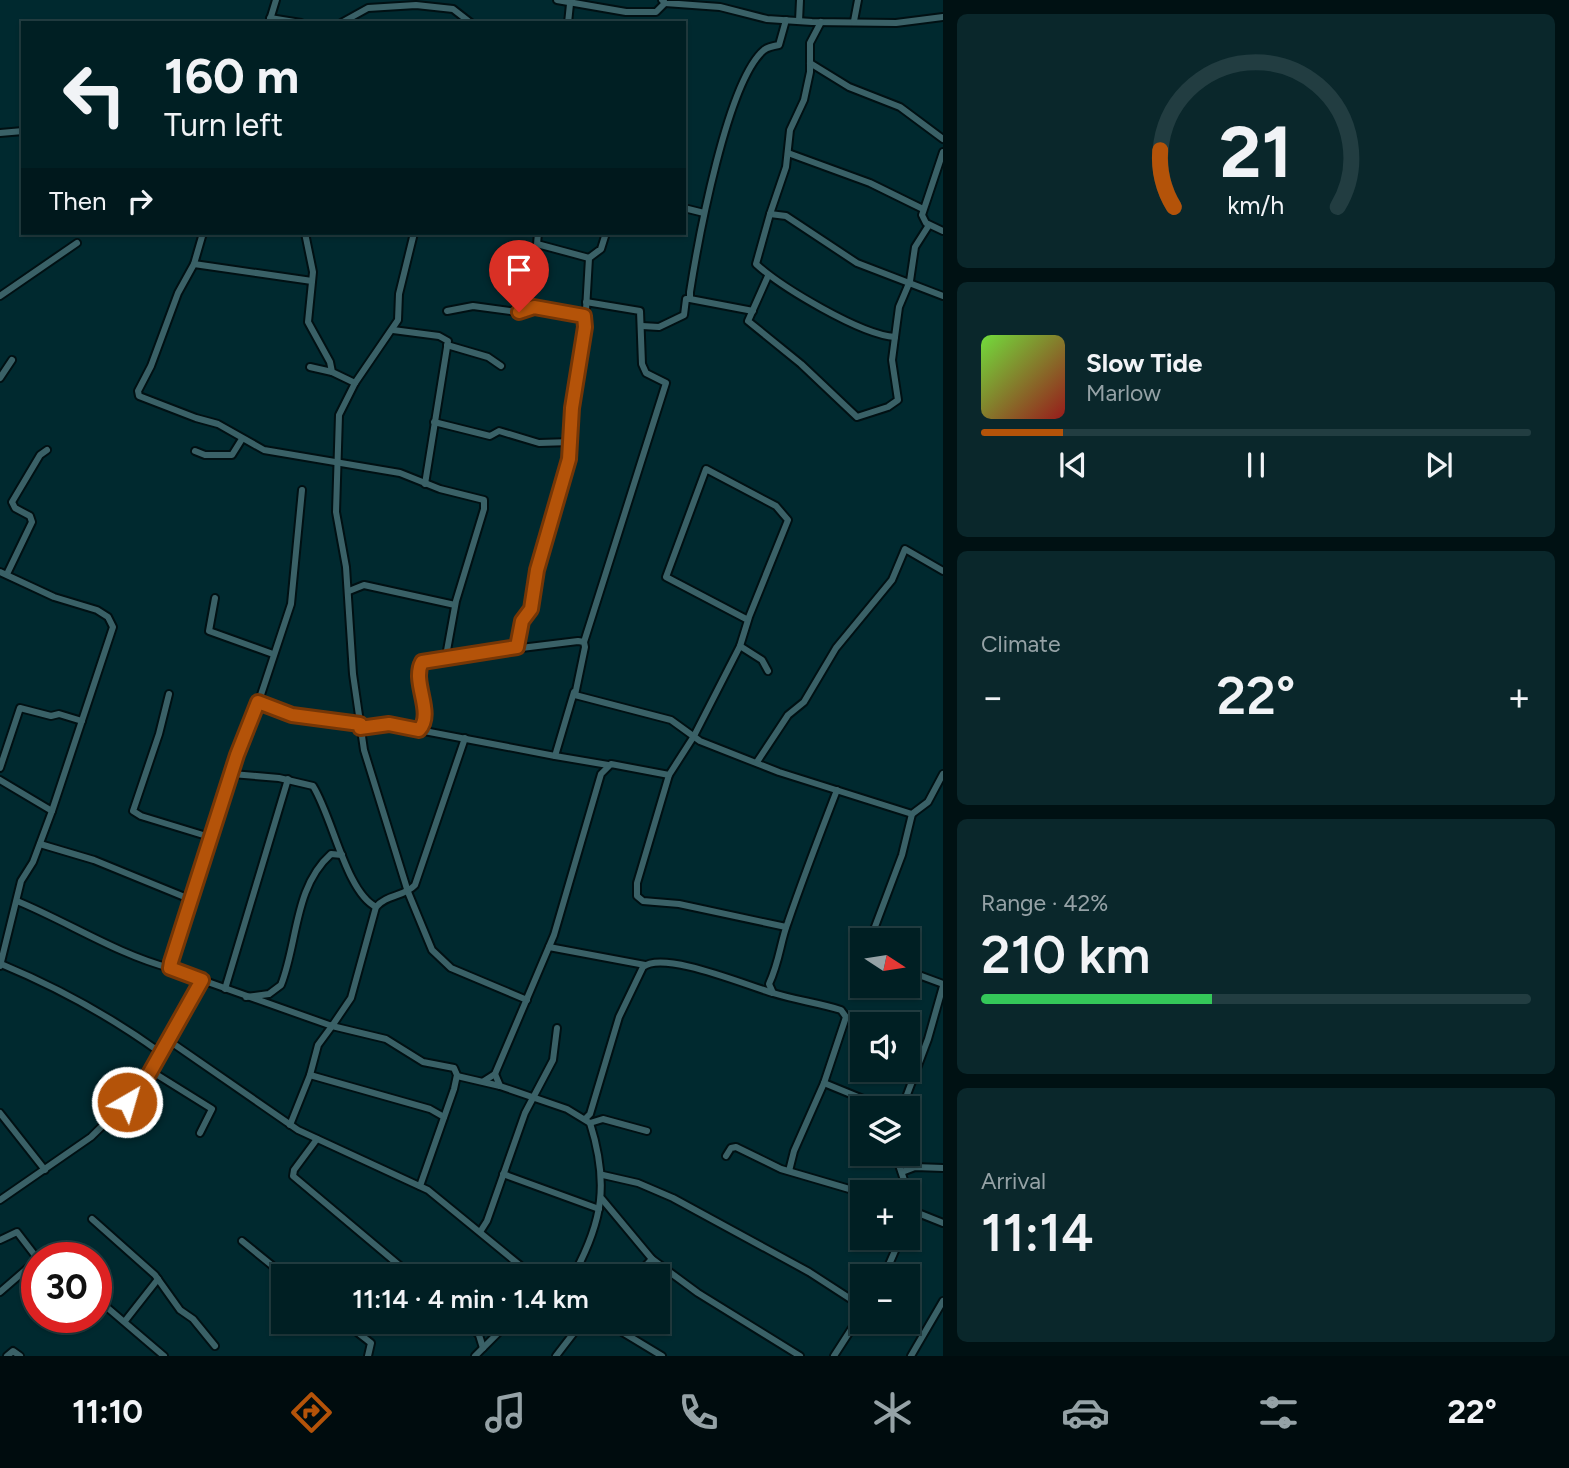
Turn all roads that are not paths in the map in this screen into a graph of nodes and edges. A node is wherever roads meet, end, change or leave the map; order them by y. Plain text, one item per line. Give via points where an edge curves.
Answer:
1 (276, 0) edge
2 (557, 0) edge
3 (800, 0) edge
4 (858, 0) edge
5 (663, 2) edge
6 (437, 3) edge
7 (570, 4) junction
8 (943, 17) edge
9 (270, 20) edge
10 (786, 20) junction
11 (345, 21) edge
12 (468, 21) edge
13 (568, 21) edge
14 (799, 21) junction
15 (854, 21) junction
16 (821, 22) junction
17 (810, 63) junction
18 (21, 131) edge
19 (0, 133) edge
20 (943, 139) edge
21 (943, 152) edge
22 (788, 153) junction
23 (686, 208) edge
24 (923, 209) junction
25 (704, 213) junction
26 (770, 214) junction
27 (929, 225) junction
28 (943, 231) edge
29 (202, 235) edge
30 (306, 235) edge
31 (414, 235) edge
32 (538, 235) edge
33 (605, 235) edge
34 (77, 243) dead end
35 (589, 258) junction
36 (194, 264) junction
37 (768, 276) junction
38 (312, 281) junction
39 (907, 282) junction
40 (0, 296) edge
41 (943, 296) edge
42 (690, 299) junction
43 (586, 302) junction
44 (447, 311) dead end
45 (753, 311) junction
46 (584, 316) junction
47 (642, 326) junction
48 (393, 330) junction
49 (895, 337) junction
50 (447, 345) junction
51 (12, 360) dead end
52 (501, 366) dead end
53 (310, 367) dead end
54 (332, 372) junction
55 (0, 378) edge
56 (355, 383) junction
57 (435, 422) junction
58 (242, 439) junction
59 (571, 442) junction
60 (47, 450) dead end
61 (195, 451) dead end
62 (338, 462) junction
63 (425, 484) junction
64 (302, 489) dead end
65 (943, 571) edge
66 (3, 573) edge
67 (349, 591) junction
68 (215, 598) dead end
69 (455, 605) junction
70 (748, 620) junction
71 (584, 642) junction
72 (740, 646) junction
73 (517, 647) junction
74 (273, 654) junction
75 (446, 656) junction
76 (768, 671) dead end
77 (574, 692) junction
78 (169, 694) dead end
79 (258, 702) junction
80 (82, 722) junction
81 (360, 726) junction
82 (419, 730) junction
83 (694, 736) junction
84 (465, 738) junction
85 (555, 756) junction
86 (757, 762) junction
87 (609, 765) junction
88 (0, 768) edge
89 (232, 774) junction
90 (943, 774) edge
91 (669, 775) junction
92 (288, 779) junction
93 (0, 780) edge
94 (941, 785) edge
95 (836, 790) junction
96 (52, 811) junction
97 (912, 814) junction
98 (213, 838) junction
99 (40, 844) junction
100 (342, 855) junction
101 (406, 882) junction
102 (408, 892) junction
103 (399, 894) junction
104 (192, 900) junction
105 (17, 901) junction
106 (376, 907) junction
107 (786, 927) junction
108 (875, 928) edge
109 (549, 947) junction
110 (0, 965) edge
111 (645, 965) junction
112 (170, 968) junction
113 (920, 977) edge
114 (202, 980) junction
115 (769, 984) junction
116 (754, 986) junction
117 (942, 988) edge
118 (225, 989) junction
119 (773, 993) junction
120 (244, 997) junction
121 (527, 1000) junction
122 (332, 1026) junction
123 (557, 1028) dead end
124 (168, 1040) junction
125 (161, 1053) junction
126 (151, 1071) junction
127 (495, 1074) junction
128 (310, 1075) junction
129 (457, 1076) junction
130 (484, 1081) junction
131 (824, 1083) junction
132 (500, 1086) junction
133 (856, 1096) edge
134 (907, 1096) edge
135 (531, 1098) junction
136 (0, 1113) edge
137 (444, 1117) junction
138 (588, 1121) junction
139 (290, 1125) junction
140 (647, 1131) dead end
141 (200, 1133) dead end
142 (317, 1139) junction
143 (726, 1156) dead end
144 (900, 1166) edge
145 (943, 1168) edge
146 (45, 1170) junction
147 (789, 1171) junction
148 (902, 1172) junction
149 (503, 1174) junction
150 (603, 1175) junction
151 (904, 1180) edge
152 (420, 1186) junction
153 (850, 1189) edge
154 (602, 1199) junction
155 (0, 1200) edge
156 (599, 1209) junction
157 (920, 1214) edge
158 (92, 1219) dead end
159 (943, 1223) edge
160 (480, 1232) junction
161 (0, 1240) edge
162 (242, 1241) dead end
163 (24, 1242) edge
164 (652, 1259) junction
165 (398, 1264) edge
166 (519, 1264) edge
167 (579, 1264) edge
168 (648, 1264) edge
169 (271, 1265) edge
170 (21, 1273) edge
171 (158, 1279) junction
172 (0, 1292) edge
173 (850, 1300) edge
174 (943, 1301) edge
175 (112, 1311) edge
176 (125, 1321) junction
177 (850, 1330) edge
178 (360, 1334) edge
179 (497, 1334) edge
180 (573, 1334) edge
181 (626, 1334) edge
182 (479, 1335) joint
183 (492, 1339) junction
184 (215, 1346) dead end
185 (483, 1348) junction
186 (7, 1356) edge
187 (20, 1356) edge
188 (164, 1356) edge
189 (368, 1356) edge
190 (475, 1356) edge
191 (556, 1356) edge
192 (662, 1356) edge
193 (800, 1356) edge
194 (834, 1356) edge
195 (911, 1356) edge

1 - 9 street
2 - 7 street
3 - 14 street
4 - 15 street
5 - 7 street via 656,12
5 - 10 street
6 - 11 street via 374,7
6 - 12 street
7 - 13 street
8 - 15 street via 896,23
10 - 14 street
10 - 25 street via 779,45 765,48 752,63 732,106
14 - 16 street
15 - 16 street
16 - 17 street via 810,43
17 - 20 street via 849,87 900,107
17 - 22 street via 804,100 790,130
18 - 19 street
21 - 24 street
22 - 24 street via 870,183
22 - 26 street
23 - 25 street
24 - 27 street via 922,218
25 - 42 street
26 - 37 street via 756,264
26 - 39 street via 786,216 857,263
27 - 28 street
27 - 39 street via 915,247
29 - 36 street
30 - 38 street
31 - 48 street
32 - 35 street via 537,244
33 - 35 street via 601,248
34 - 40 street
35 - 43 street
36 - 38 street
36 - 58 street via 177,293 139,396 218,424
37 - 45 street
37 - 49 street via 856,326
38 - 54 street via 308,322
39 - 41 street
39 - 49 street
42 - 45 street
42 - 47 street via 686,299 684,315 659,327
43 - 46 street
43 - 47 street via 640,311
44 - 46 street via 473,306 519,312 534,307
45 - 49 street via 748,321 858,417 898,400 892,360
46 - 59 street
47 - 71 street via 642,364 646,373 666,383
48 - 50 street via 439,336
48 - 56 street
50 - 52 street via 488,356
50 - 57 street
51 - 55 street
53 - 54 street
54 - 56 street
56 - 62 street via 339,415
57 - 59 street via 490,436 499,431 539,443
57 - 63 street
58 - 61 street via 232,455
58 - 62 street via 269,451
59 - 73 street via 531,609 522,621
60 - 66 street via 12,502 32,522
62 - 63 street via 401,472
62 - 67 street via 336,512
63 - 69 street via 485,503
64 - 74 street via 296,577
65 - 86 street via 905,549 892,580 835,648 804,702 788,715
66 - 80 street via 54,597 97,610 113,624
67 - 69 street via 364,585
67 - 81 street
68 - 74 street via 209,631
69 - 75 street
70 - 70 street via 666,578 706,469 776,506 788,520
70 - 72 street
71 - 73 street
71 - 77 street
72 - 76 street via 762,660
72 - 83 street
73 - 75 street
74 - 79 street
75 - 82 street via 420,664 424,719
77 - 83 street via 671,720
77 - 85 street
78 - 98 street via 133,811
79 - 81 street via 292,715
79 - 89 street
80 - 88 street via 20,708
80 - 96 street
81 - 82 street via 389,724
81 - 101 street
82 - 84 street
83 - 86 street
83 - 91 street
84 - 85 street
84 - 102 street via 415,885
85 - 87 street
86 - 95 street
87 - 91 street
87 - 109 street via 601,774
89 - 92 street
89 - 98 street
90 - 94 street
91 - 107 street via 637,883 640,900
92 - 100 street via 313,786
92 - 118 street
93 - 96 street
94 - 97 street via 923,808
95 - 97 street
95 - 107 street
96 - 99 street
97 - 108 street
98 - 104 street
99 - 104 street via 94,860
99 - 105 street via 21,881
100 - 106 street via 363,900
100 - 120 street via 334,852 322,862 306,893 281,985 269,994
101 - 102 street
101 - 103 street
102 - 103 street
102 - 121 street via 437,956 452,968
103 - 106 street
104 - 112 street
105 - 110 street
105 - 112 street via 140,959
106 - 122 street via 351,998
107 - 115 street via 782,953
109 - 111 street
109 - 121 street
110 - 125 street via 70,994
111 - 116 street via 671,964
111 - 138 street via 628,993
112 - 114 street
113 - 117 street
114 - 118 street
114 - 124 street
115 - 116 street
115 - 119 street
116 - 119 street
117 - 134 street
118 - 120 street
119 - 131 street via 845,1014 846,1023
120 - 122 street
121 - 127 street
122 - 128 street via 318,1045
122 - 129 street via 386,1039 423,1062 452,1067
123 - 135 street via 553,1060
124 - 125 street
124 - 139 street
125 - 126 street
126 - 141 street via 212,1109
126 - 146 street via 137,1092 91,1137
127 - 130 street
127 - 132 street
128 - 137 street via 430,1108
128 - 139 street
129 - 130 street
129 - 137 street
130 - 132 street
131 - 133 street
131 - 147 street
132 - 135 street
135 - 138 street
135 - 149 street
136 - 146 street
137 - 152 street
138 - 140 street via 603,1118
138 - 150 street
139 - 142 street
142 - 152 street
142 - 165 street via 293,1176
143 - 147 street via 736,1147
144 - 148 street
145 - 148 street via 915,1167
146 - 155 street
147 - 153 street
148 - 151 street
149 - 156 street
149 - 160 street
150 - 154 street
150 - 173 street via 673,1198 809,1272
152 - 160 street
154 - 156 street
154 - 164 street
156 - 167 street
157 - 159 street
158 - 171 street
160 - 166 street
161 - 163 street via 17,1232
162 - 169 street
164 - 168 street
164 - 193 street
170 - 172 street
171 - 176 street
171 - 184 street
174 - 195 street
175 - 176 street
176 - 188 street
177 - 194 street
178 - 189 street via 371,1343
179 - 183 street
180 - 191 street
181 - 192 street
182 - 183 street
182 - 185 street
183 - 185 street
185 - 190 street
186 - 187 street via 13,1351

